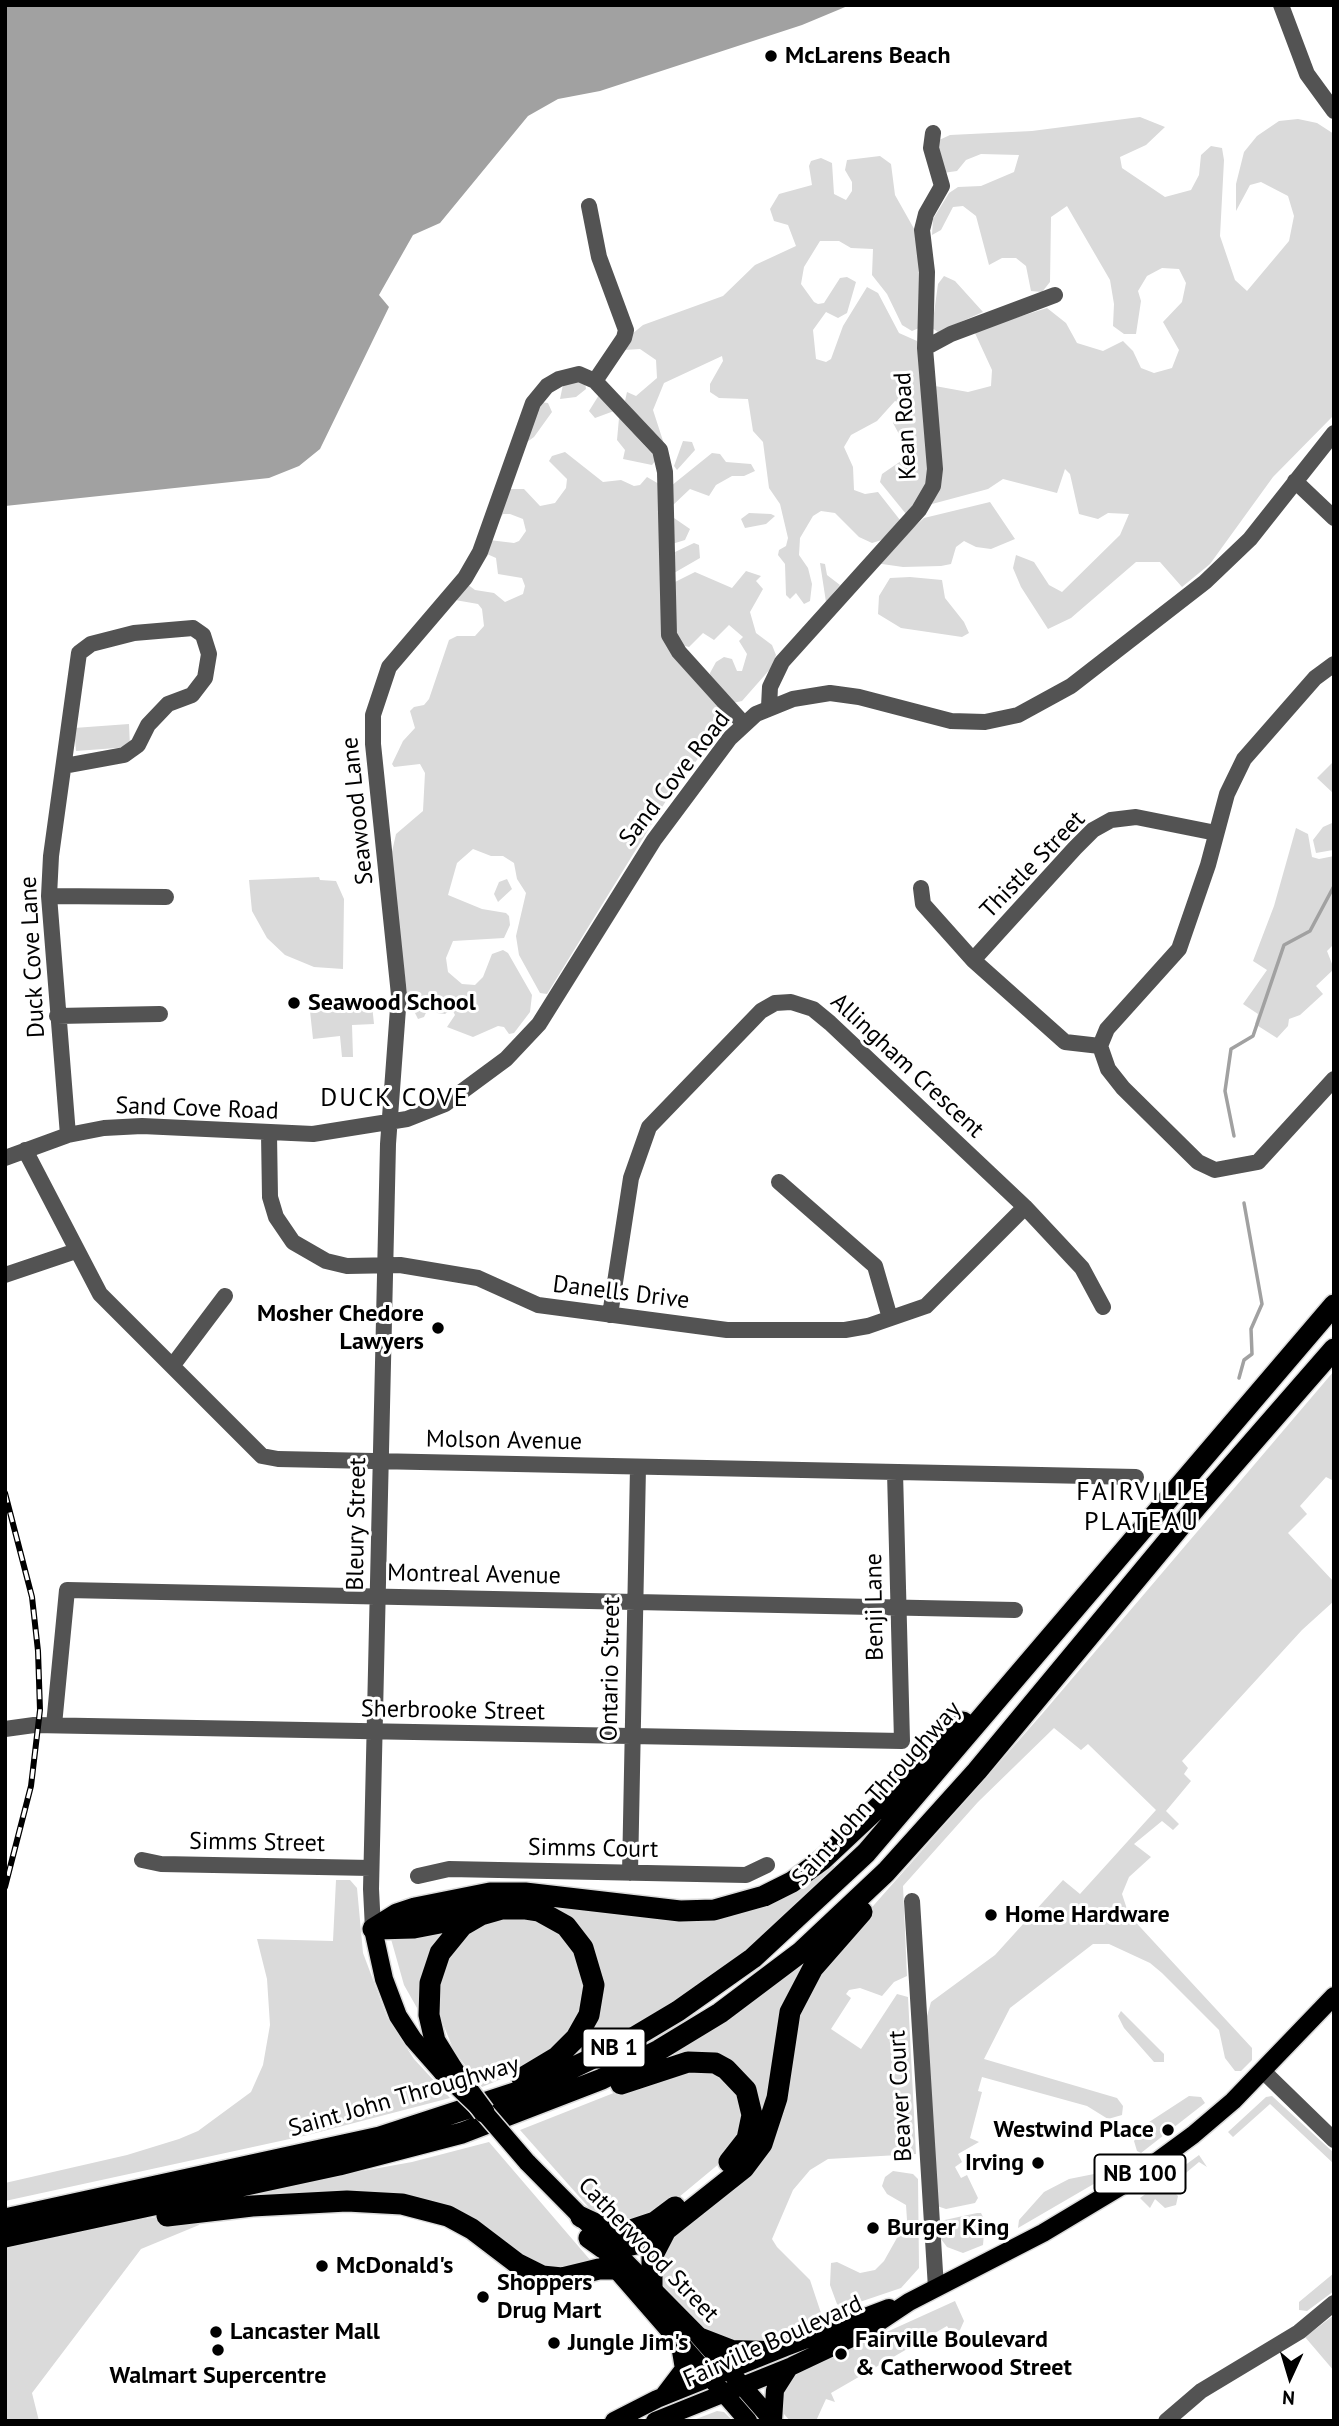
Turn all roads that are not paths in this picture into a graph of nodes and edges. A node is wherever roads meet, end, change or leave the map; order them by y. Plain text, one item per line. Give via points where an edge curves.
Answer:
1 (1281, 5) edge
2 (1334, 111) edge
3 (933, 133) dead end
4 (589, 206) dead end
5 (1055, 295) dead end
6 (925, 348) junction
7 (595, 381) junction
8 (1334, 433) edge
9 (1295, 481) junction
10 (1334, 518) edge
11 (1334, 664) edge
12 (769, 707) junction
13 (744, 724) junction
14 (64, 766) junction
15 (1216, 833) junction
16 (921, 888) dead end
17 (49, 896) junction
18 (166, 897) dead end
19 (974, 960) junction
20 (160, 1014) dead end
21 (57, 1016) junction
22 (1100, 1046) junction
23 (1334, 1079) edge
24 (390, 1121) junction
25 (68, 1135) junction
26 (269, 1135) junction
27 (25, 1150) junction
28 (5, 1158) edge
29 (779, 1182) dead end
30 (1025, 1207) junction
31 (76, 1251) junction
32 (385, 1267) junction
33 (5, 1275) edge
34 (225, 1296) dead end
35 (1334, 1305) edge
36 (1103, 1307) dead end
37 (610, 1315) junction
38 (890, 1318) junction
39 (1334, 1349) edge
40 (173, 1365) junction
41 (381, 1462) junction
42 (638, 1467) junction
43 (895, 1472) junction
44 (1136, 1477) dead end
45 (378, 1596) junction
46 (635, 1602) junction
47 (896, 1607) junction
48 (1015, 1610) dead end
49 (1070, 1613) junction
50 (54, 1725) junction
51 (5, 1730) edge
52 (374, 1733) junction
53 (632, 1736) junction
54 (902, 1741) joint
55 (977, 1771) junction
56 (142, 1860) dead end
57 (766, 1865) dead end
58 (371, 1868) junction
59 (630, 1873) junction
60 (418, 1877) dead end
61 (912, 1901) dead end
62 (481, 1915) junction
63 (373, 1929) junction
64 (1334, 1996) edge
65 (448, 2072) junction
66 (1264, 2072) junction
67 (484, 2112) joint
68 (412, 2126) junction
69 (462, 2133) junction
70 (1334, 2140) edge
71 (542, 2178) junction
72 (581, 2217) junction
73 (5, 2220) edge
74 (666, 2231) junction
75 (5, 2238) edge
76 (589, 2238) joint
77 (614, 2259) junction
78 (936, 2288) junction
79 (652, 2290) junction
80 (909, 2302) junction
81 (1334, 2303) edge
82 (696, 2334) junction
83 (679, 2342) junction
84 (786, 2347) junction
85 (792, 2366) junction
86 (728, 2370) junction
87 (709, 2378) junction
88 (742, 2386) junction
89 (723, 2393) junction
90 (657, 2399) junction
91 (614, 2421) edge
92 (655, 2421) edge
93 (747, 2421) edge
94 (773, 2421) edge
95 (1166, 2421) edge

1 - 2 street via 1307,75
3 - 6 street, Kean Road via 931,148 942,186 922,226 927,272
4 - 7 street via 599,257 626,330
5 - 6 street
6 - 12 street, Kean Road via 933,486 919,510 782,662 770,687
7 - 13 street via 645,431 663,457 666,617 671,640
7 - 24 street, Seawood Lane via 579,374 559,379 533,403 480,552 465,578 389,667 373,715 399,995
8 - 9 street, Sand Cove Road
9 - 10 street
9 - 12 street, Sand Cove Road via 1245,545 1205,582 1071,686 1018,715 985,722 951,721 830,693
11 - 15 street via 1313,681 1244,759 1227,794
12 - 13 street, Sand Cove Road
13 - 24 street, Sand Cove Road via 654,840 548,1012 506,1059 464,1091 421,1115
14 - 14 street, Duck Cove Lane via 79,653 91,644 172,628 193,628 203,635 209,654 205,678 195,692 167,704 138,745 124,755
14 - 17 street, Duck Cove Lane
15 - 19 street, Thistle Street via 1136,817 1111,820 1075,848
15 - 22 street via 1179,949 1107,1030
16 - 19 street via 923,904
17 - 18 street
17 - 21 street, Duck Cove Lane
19 - 22 street via 1065,1041
20 - 21 street
21 - 25 street, Duck Cove Lane
22 - 23 street via 1108,1069 1123,1088 1198,1161 1215,1170 1258,1162
24 - 26 street, Sand Cove Road via 330,1133
24 - 32 street, Bleury Street
25 - 26 street, Sand Cove Road via 142,1126
25 - 27 street, Sand Cove Road
26 - 32 street, Danells Drive via 270,1197 276,1217 293,1242 326,1261
27 - 28 street, Sand Cove Road
27 - 31 street, Molson Avenue
29 - 38 street via 875,1266
30 - 36 street via 1082,1268
30 - 37 street, Allingham Crescent via 813,1009 775,1003 761,1011 691,1081 645,1134 631,1178
30 - 38 street, Danells Drive via 926,1306
31 - 33 street
31 - 40 street, Molson Avenue via 100,1294
32 - 37 street, Danells Drive via 400,1265 478,1278 538,1305
32 - 41 street, Bleury Street
34 - 40 street
35 - 49 highway, Saint John Throughway / NB 1
37 - 38 street, Danells Drive via 727,1330 845,1330
39 - 55 highway, Saint John Throughway / NB 1
40 - 41 street, Molson Avenue via 262,1456
41 - 42 street, Molson Avenue
41 - 45 street, Bleury Street
42 - 43 street, Molson Avenue
42 - 46 street, Ontario Street
43 - 44 street, Molson Avenue
43 - 47 street, Benji Lane
45 - 46 street, Montreal Avenue
45 - 50 street, Montreal Avenue via 67,1590
45 - 52 street, Bleury Street
46 - 47 street, Montreal Avenue
46 - 53 street, Ontario Street
47 - 48 street, Montreal Avenue
47 - 54 street, Benji Lane
49 - 63 highway via 918,1770 822,1860 771,1893 734,1906 680,1911 490,1893 415,1908
49 - 68 highway, Saint John Throughway / NB 1 via 866,1853 753,1958 678,2011 595,2059 533,2087
50 - 51 street, Sherbrooke Street via 18,1725
50 - 52 street, Sherbrooke Street
52 - 53 street, Sherbrooke Street
52 - 58 street, Bleury Street
53 - 54 street, Sherbrooke Street
53 - 59 street, Ontario Street
55 - 69 highway, Saint John Throughway / NB 1 via 849,1908 737,2001 624,2069
55 - 74 highway via 895,1877 821,1958 800,1990 784,2032 772,2118 753,2157
56 - 58 street, Simms Street
57 - 59 street, Simms Court via 746,1875
58 - 63 street, Bleury Street
59 - 60 street, Simms Court via 449,1869
61 - 78 street, Beaver Court
62 - 63 highway via 414,1928
62 - 65 highway via 450,1938 430,1983 431,2029
62 - 68 highway via 526,1909 566,1926 583,1948 591,1972 594,1985 589,2015 576,2038 548,2064
63 - 65 main road via 398,2016 413,2039
64 - 66 main road, Fairville Boulevard / NB 100
65 - 67 highway, bridge
66 - 70 street
66 - 78 main road, Fairville Boulevard / NB 100 via 1194,2135 1133,2179 1043,2233
67 - 71 main road, Catherwood Street, bridge
68 - 73 highway, Saint John Throughway / NB 1 via 336,2148
69 - 72 highway via 535,2114 688,2062 715,2063 738,2079 751,2102 751,2127 741,2151 704,2185 642,2227 607,2229
69 - 75 highway, Saint John Throughway / NB 1
71 - 72 main road, Catherwood Street
71 - 76 main road, Catherwood Street
72 - 77 main road, Catherwood Street
74 - 77 highway
74 - 79 highway via 652,2257
75 - 77 highway via 225,2208 380,2202 448,2216 542,2276 562,2277
76 - 77 highway
77 - 79 main road, Catherwood Street
77 - 83 main road, Catherwood Street
78 - 80 main road, Fairville Boulevard / NB 100
79 - 82 main road, Catherwood Street
80 - 84 main road, Fairville Boulevard / NB 100
80 - 85 main road, Fairville Boulevard / NB 100 via 864,2332
81 - 95 street via 1299,2332 1201,2391
82 - 84 main road via 732,2349
82 - 86 main road, Catherwood Street
83 - 87 main road, Catherwood Street
83 - 90 main road via 684,2369 673,2387
84 - 86 main road, Fairville Boulevard / NB 100
85 - 88 main road, Fairville Boulevard / NB 100
85 - 94 main road via 775,2390
86 - 87 main road, Fairville Boulevard / NB 100
86 - 88 main road, Catherwood Street
87 - 89 main road, Catherwood Street
87 - 90 main road, Fairville Boulevard / NB 100
88 - 89 main road, Fairville Boulevard / NB 100
88 - 94 main road, Catherwood Street
89 - 92 main road, Fairville Boulevard / NB 100
89 - 93 main road, Catherwood Street
90 - 91 main road, Fairville Boulevard / NB 100

